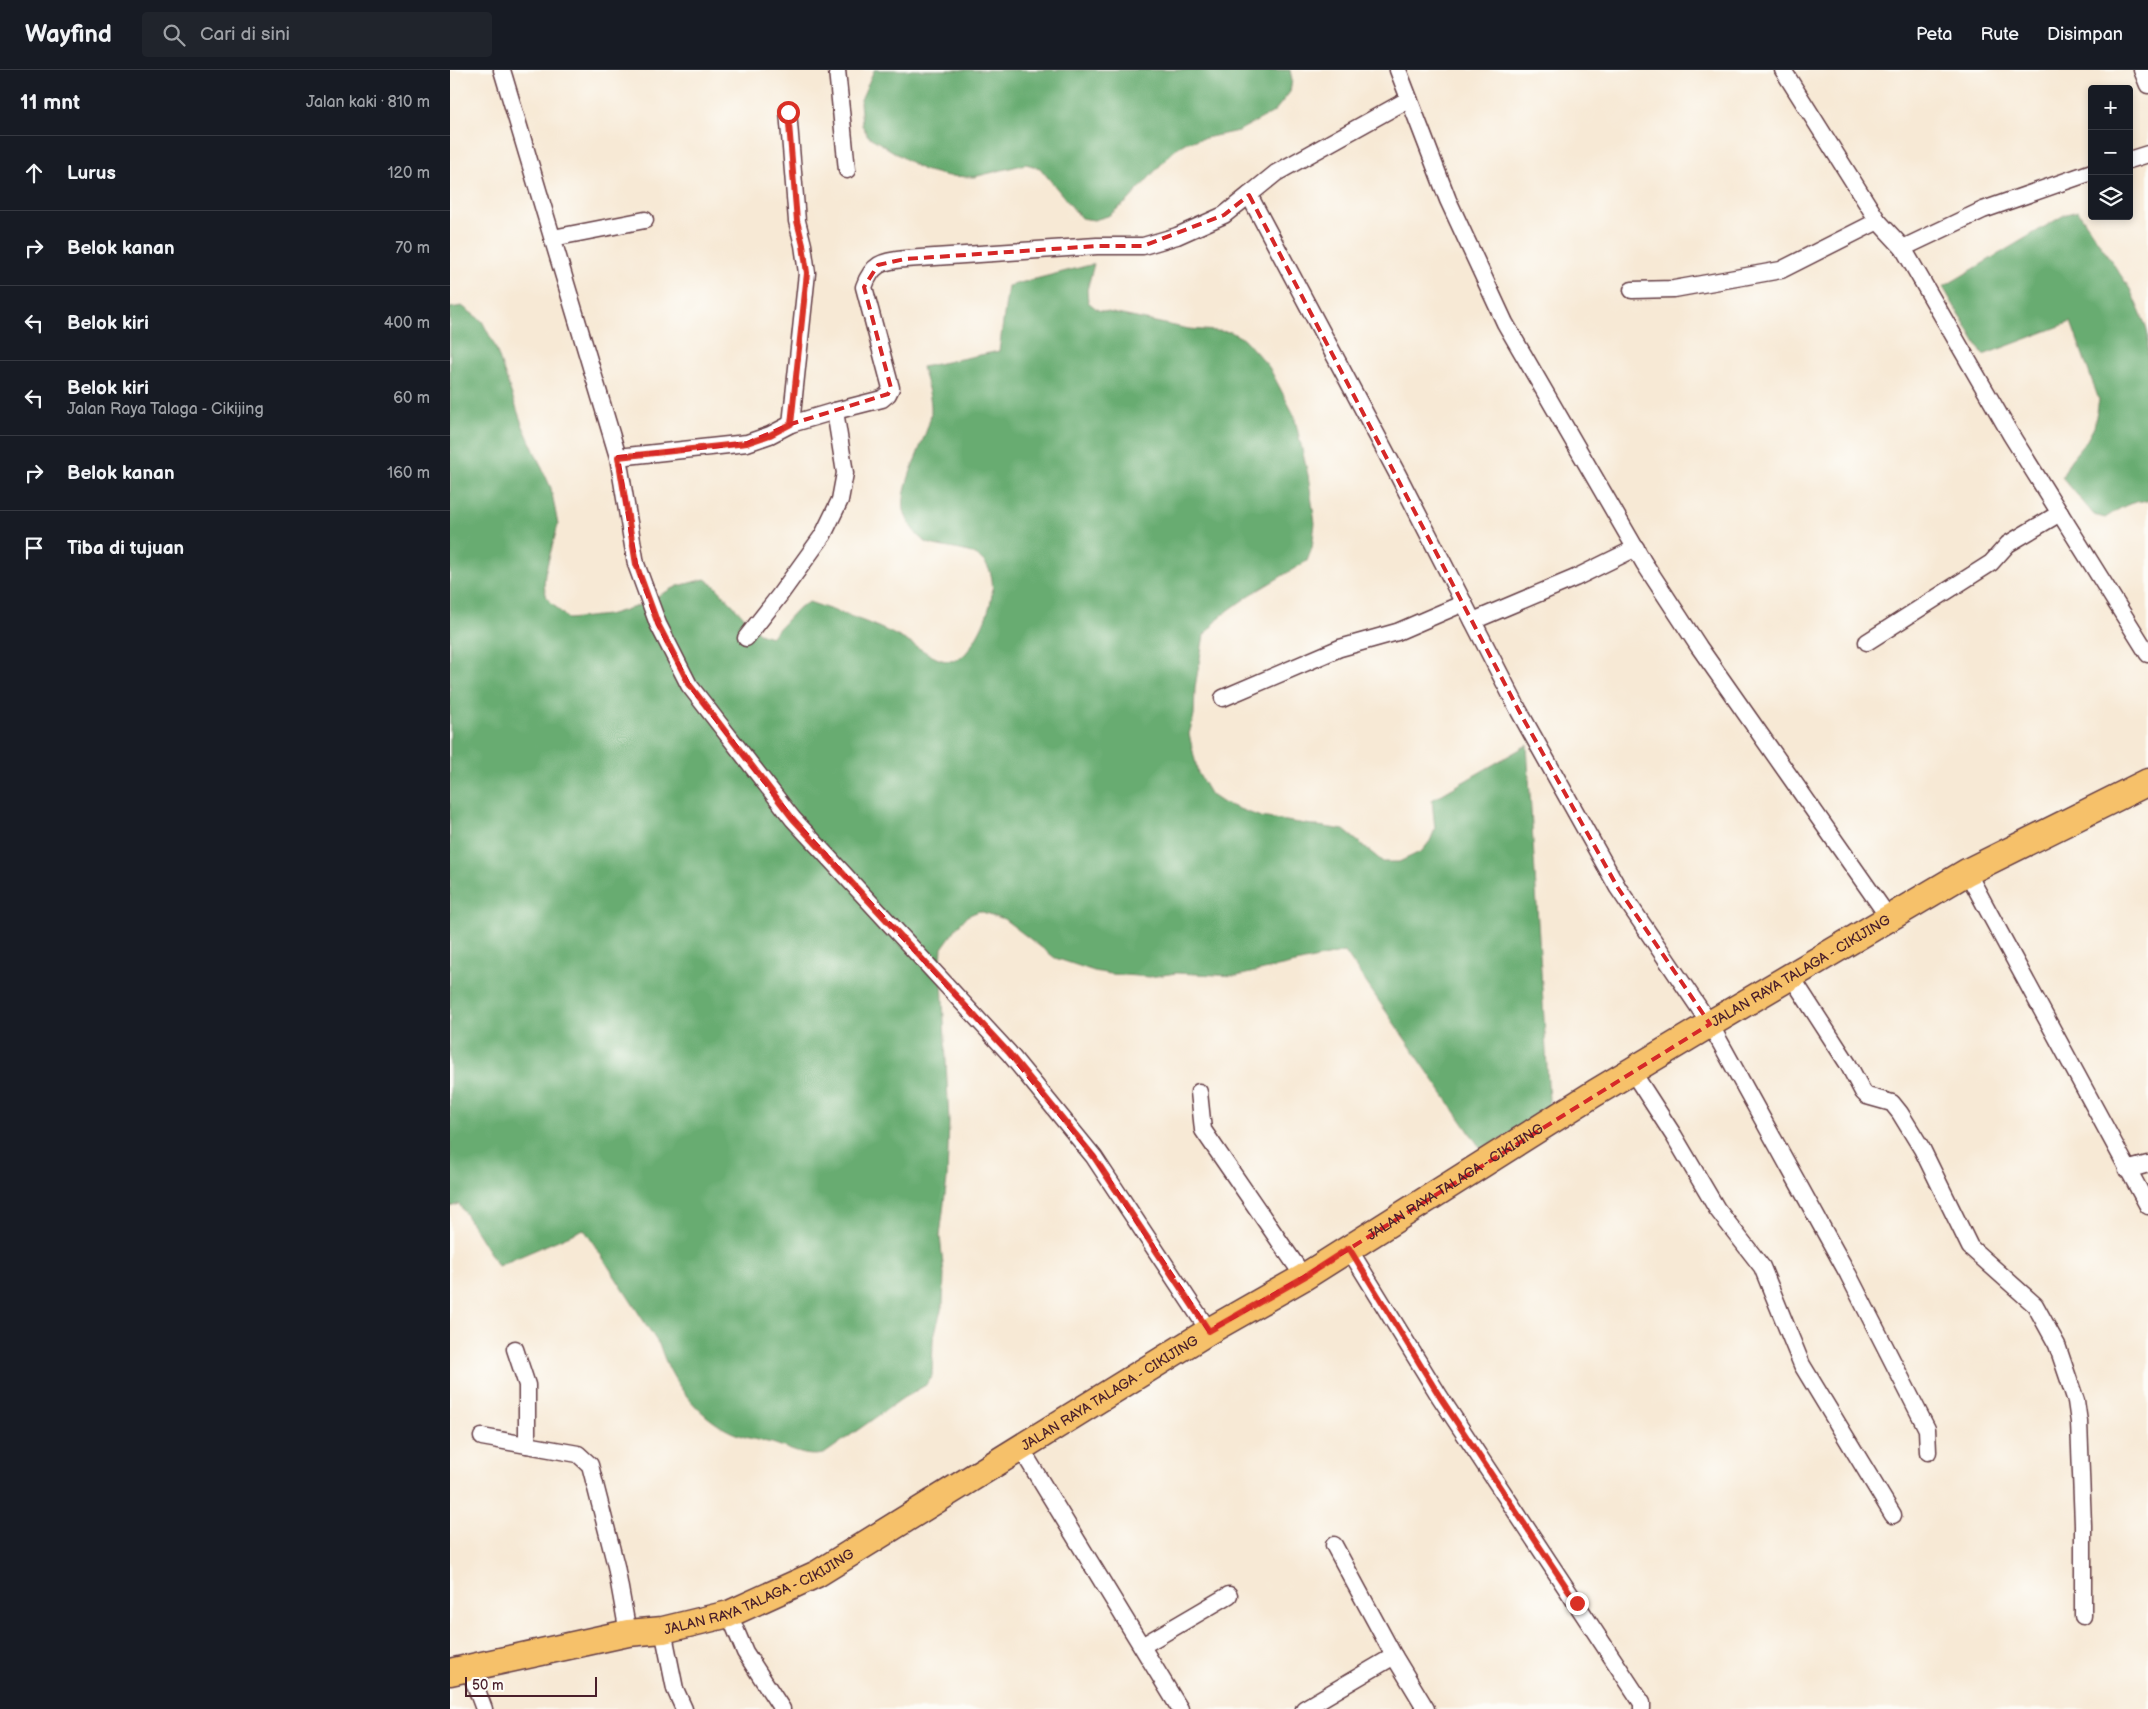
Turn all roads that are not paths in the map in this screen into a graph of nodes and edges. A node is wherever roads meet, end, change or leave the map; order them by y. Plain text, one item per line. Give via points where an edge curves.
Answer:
1 (502, 70) edge
2 (836, 70) edge
3 (1398, 70) edge
4 (1783, 70) edge
5 (2142, 70) edge
6 (2148, 85) edge
7 (1409, 99) junction
8 (788, 112) dead end
9 (2148, 154) edge
10 (2133, 159) edge
11 (847, 170) dead end
12 (2088, 173) edge
13 (1250, 195) junction
14 (644, 220) dead end
15 (1878, 221) junction
16 (553, 238) junction
17 (1903, 248) junction
18 (1632, 290) dead end
19 (835, 410) junction
20 (791, 424) junction
21 (618, 457) junction
22 (2060, 513) junction
23 (1636, 548) junction
24 (1464, 603) junction
25 (1473, 621) junction
26 (746, 638) dead end
27 (1868, 642) dead end
28 (2148, 654) edge
29 (1223, 698) dead end
30 (2148, 782) edge
31 (1967, 872) junction
32 (1889, 918) junction
33 (1791, 976) junction
34 (1710, 1024) junction
35 (1632, 1071) junction
36 (1199, 1092) dead end
37 (2148, 1164) edge
38 (2127, 1170) junction
39 (2148, 1206) edge
40 (1349, 1248) junction
41 (1304, 1277) junction
42 (1209, 1331) junction
43 (515, 1349) dead end
44 (482, 1437) dead end
45 (526, 1445) junction
46 (1020, 1448) junction
47 (1928, 1452) dead end
48 (1893, 1515) dead end
49 (1334, 1545) dead end
50 (1229, 1595) dead end
51 (728, 1614) junction
52 (2083, 1616) dead end
53 (663, 1630) junction
54 (628, 1633) junction
55 (1142, 1646) junction
56 (1394, 1656) junction
57 (460, 1670) edge
58 (484, 1709) edge
59 (684, 1709) edge
60 (782, 1709) edge
61 (1180, 1709) edge
62 (1304, 1709) edge
63 (1426, 1709) edge
64 (1642, 1709) edge

1 - 16 street
2 - 11 street
3 - 7 street
4 - 15 street
5 - 6 street
7 - 13 street via 1276,173
7 - 23 street via 1448,200 1505,323
8 - 20 street via 797,221 807,273
9 - 10 street
12 - 17 street via 1983,210
13 - 19 street via 1224,215 1177,236 1143,246 1097,246 890,260 878,265 868,276 864,287 891,388 882,399
13 - 24 street
14 - 16 street
15 - 17 street
15 - 18 street via 1782,270 1674,288
16 - 21 street
17 - 22 street
19 - 20 street
19 - 26 street via 845,473 840,500 823,535
20 - 21 street via 747,443
21 - 42 street via 636,564 658,624 689,684 793,819 1009,1053 1094,1157
22 - 27 street via 2008,544 1991,563
22 - 28 street
23 - 25 street
23 - 32 street via 1698,647
24 - 25 street
24 - 29 street via 1397,632 1340,648
25 - 34 street via 1519,712 1618,888
30 - 31 main road, JALAN RAYA TALAGA - CIKIJING
31 - 32 main road, JALAN RAYA TALAGA - CIKIJING
31 - 38 street
32 - 33 main road, JALAN RAYA TALAGA - CIKIJING
33 - 34 main road, JALAN RAYA TALAGA - CIKIJING
33 - 52 street via 1863,1092 1892,1103 1900,1113 1922,1149 1970,1247 2035,1305 2057,1345 2076,1402 2079,1422
34 - 35 main road, JALAN RAYA TALAGA - CIKIJING
34 - 47 street via 1848,1274 1923,1421 1929,1440
35 - 40 main road, JALAN RAYA TALAGA - CIKIJING
35 - 48 street via 1717,1209 1762,1267 1802,1364
36 - 41 street via 1203,1130
37 - 38 street
38 - 39 street
40 - 41 main road, JALAN RAYA TALAGA - CIKIJING
40 - 64 street via 1440,1397 1642,1703
41 - 42 main road, JALAN RAYA TALAGA - CIKIJING
42 - 46 main road, JALAN RAYA TALAGA - CIKIJING
43 - 45 street via 527,1385
44 - 45 street
45 - 54 street via 578,1454 590,1465 616,1566
46 - 51 main road, JALAN RAYA TALAGA - CIKIJING via 816,1574
46 - 55 street
49 - 56 street
50 - 55 street
51 - 53 main road, JALAN RAYA TALAGA - CIKIJING
51 - 60 street via 745,1652
53 - 54 main road, JALAN RAYA TALAGA - CIKIJING
53 - 59 street via 675,1689
54 - 57 main road, JALAN RAYA TALAGA - CIKIJING
55 - 61 street
56 - 62 street
56 - 63 street
57 - 58 street

